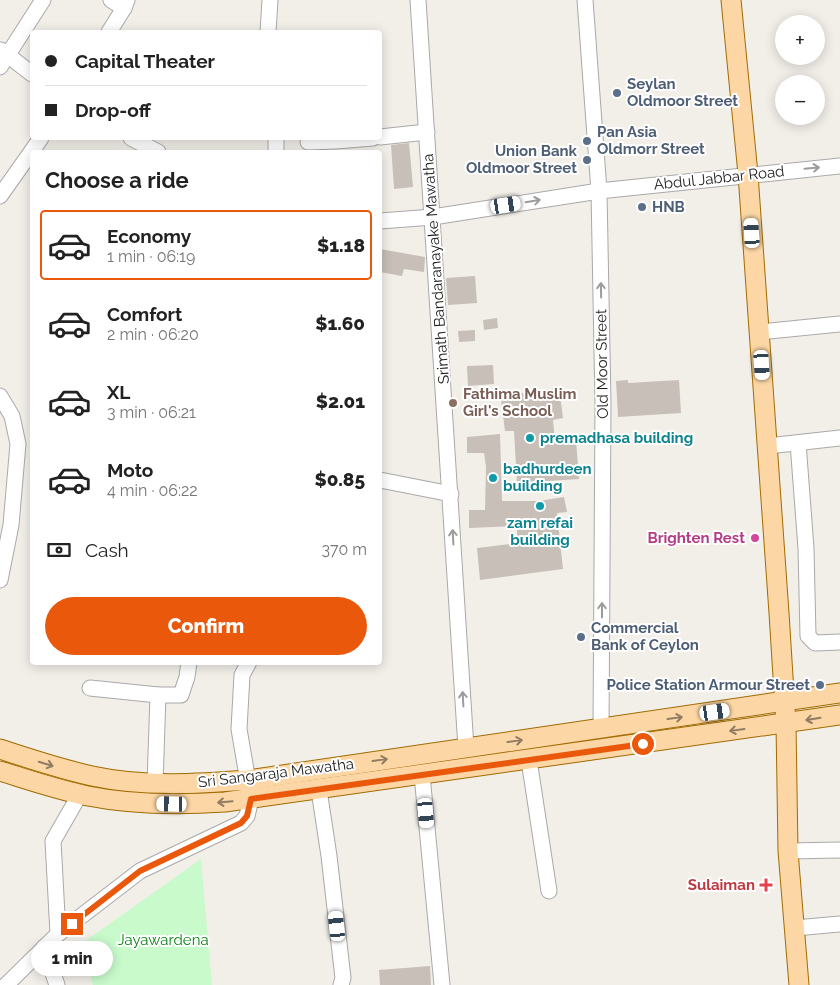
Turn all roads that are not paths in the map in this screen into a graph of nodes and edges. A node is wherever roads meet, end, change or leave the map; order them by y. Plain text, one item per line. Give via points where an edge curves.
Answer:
1 (43, 0) edge
2 (111, 0) edge
3 (270, 0) edge
4 (418, 0) edge
5 (585, 0) edge
6 (731, 0) edge
7 (126, 4) edge
8 (110, 30) edge
9 (268, 30) edge
10 (3, 57) edge
11 (30, 73) edge
12 (427, 132) junction
13 (382, 137) edge
14 (135, 140) edge
15 (349, 140) edge
16 (308, 142) dead end
17 (154, 150) edge
18 (30, 153) edge
19 (840, 166) edge
20 (748, 174) junction
21 (598, 191) junction
22 (0, 194) edge
23 (433, 216) junction
24 (382, 221) edge
25 (840, 324) edge
26 (760, 332) junction
27 (0, 396) edge
28 (840, 438) edge
29 (798, 443) junction
30 (768, 446) junction
31 (382, 480) edge
32 (451, 494) junction
33 (0, 580) edge
34 (840, 642) edge
35 (189, 665) edge
36 (247, 665) edge
37 (90, 688) dead end
38 (840, 693) edge
39 (158, 696) junction
40 (784, 702) junction
41 (840, 715) edge
42 (786, 724) junction
43 (601, 728) junction
44 (466, 748) junction
45 (0, 749) edge
46 (529, 760) junction
47 (0, 771) edge
48 (422, 775) junction
49 (248, 780) junction
50 (156, 784) junction
51 (320, 790) junction
52 (80, 794) junction
53 (251, 799) junction
54 (840, 850) edge
55 (788, 851) junction
56 (549, 891) dead end
57 (840, 924) edge
58 (796, 928) junction
59 (58, 934) junction
60 (44, 947) junction
61 (6, 985) edge
62 (57, 985) edge
63 (341, 985) edge
64 (442, 985) edge
65 (799, 985) edge

1 - 10 street
2 - 7 street
3 - 9 street
4 - 12 street, Srimath Bandaranayake Mawatha
5 - 21 street, Old Moor Street
6 - 20 main road
7 - 8 street
10 - 11 street
12 - 13 street
12 - 23 street, Srimath Bandaranayake Mawatha
14 - 17 street
15 - 16 street
18 - 22 street
20 -> 19 street, Abdul Jabbar Road
20 - 21 street, Abdul Jabbar Road
20 - 26 main road
23 -> 21 street, Abdul Jabbar Road
43 -> 21 street, Old Moor Street via 603,404
23 - 24 street, Abdul Jabbar Road
23 - 32 street, Srimath Bandaranayake Mawatha
25 - 26 street
26 - 30 main road
27 - 33 street via 12,416 18,444 11,525
28 - 29 street
29 - 30 street
29 - 34 street via 806,548 808,636 815,643
30 - 40 main road
31 - 32 street
44 -> 32 street, Srimath Bandaranayake Mawatha
35 - 39 street via 181,695
36 - 49 street via 242,675 238,729
37 - 39 street
38 - 40 main road, Sri Sangaraja Mawatha
39 - 50 street
40 - 42 main road
43 -> 40 main road, Sri Sangaraja Mawatha
41 -> 42 main road, Sri Sangaraja Mawatha
42 -> 46 main road, Sri Sangaraja Mawatha
42 - 55 main road
44 -> 43 main road, Sri Sangaraja Mawatha
49 -> 44 main road, Sri Sangaraja Mawatha
45 -> 50 main road, Sri Sangaraja Mawatha via 92,776
46 - 48 main road, Sri Sangaraja Mawatha
46 - 56 street
47 - 52 main road, Sri Sangaraja Mawatha
48 - 51 main road, Sri Sangaraja Mawatha
48 - 64 street
49 - 50 main road, Sri Sangaraja Mawatha
49 - 53 street
51 - 53 main road, Sri Sangaraja Mawatha
51 - 63 street via 330,856 343,978
53 -> 52 main road, Sri Sangaraja Mawatha via 155,803
52 - 59 street via 53,841
53 - 59 street via 247,816 241,823 140,871
54 - 55 street
55 - 58 main road
57 - 58 street
58 - 65 main road
59 - 60 street
60 - 61 street
60 - 62 street

